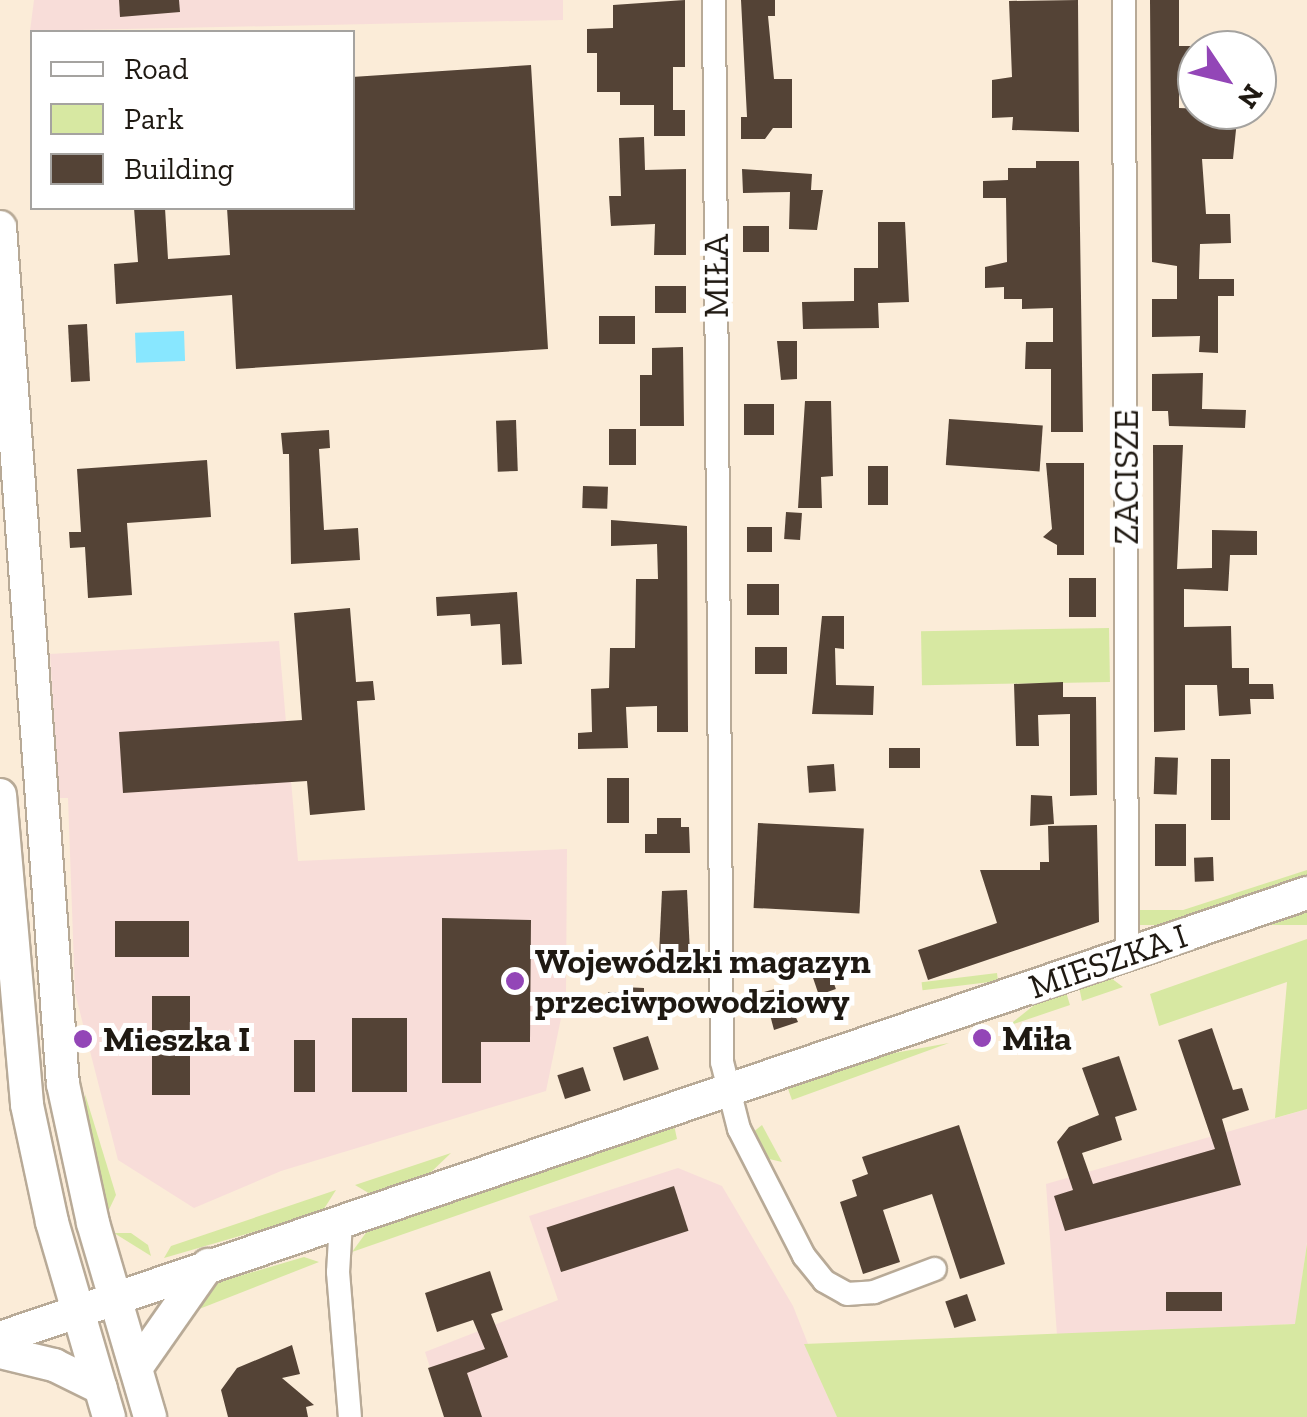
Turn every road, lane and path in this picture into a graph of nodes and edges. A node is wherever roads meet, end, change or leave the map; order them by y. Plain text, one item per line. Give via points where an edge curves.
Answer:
1 (714, 0) edge
2 (1124, 0) edge
3 (0, 228) edge
4 (0, 795) edge
5 (1307, 893) edge
6 (1128, 955) junction
7 (727, 1091) junction
8 (341, 1222) junction
9 (208, 1265) junction
10 (935, 1269) dead end
11 (114, 1295) junction
12 (77, 1309) junction
13 (0, 1338) edge
14 (0, 1352) edge
15 (136, 1368) junction
16 (105, 1402) edge
17 (150, 1417) edge
18 (350, 1417) edge

1 - 7 street, MIŁA
2 - 6 street, ZACISZE
3 - 11 street via 53,998 79,1168
4 - 12 street via 27,1105
5 - 6 street, MIESZKA I
6 - 7 street, MIESZKA I
7 - 8 street, MIESZKA I
7 - 10 street, MIŁA via 739,1130 804,1256 824,1281 846,1294 860,1293
8 - 9 street, MIESZKA I
8 - 18 street via 338,1272
9 - 11 street, MIESZKA I
9 - 15 street
11 - 12 street, MIESZKA I
11 - 15 street
12 - 13 street, MIESZKA I
12 - 16 street
14 - 16 street via 54,1365
15 - 17 street

